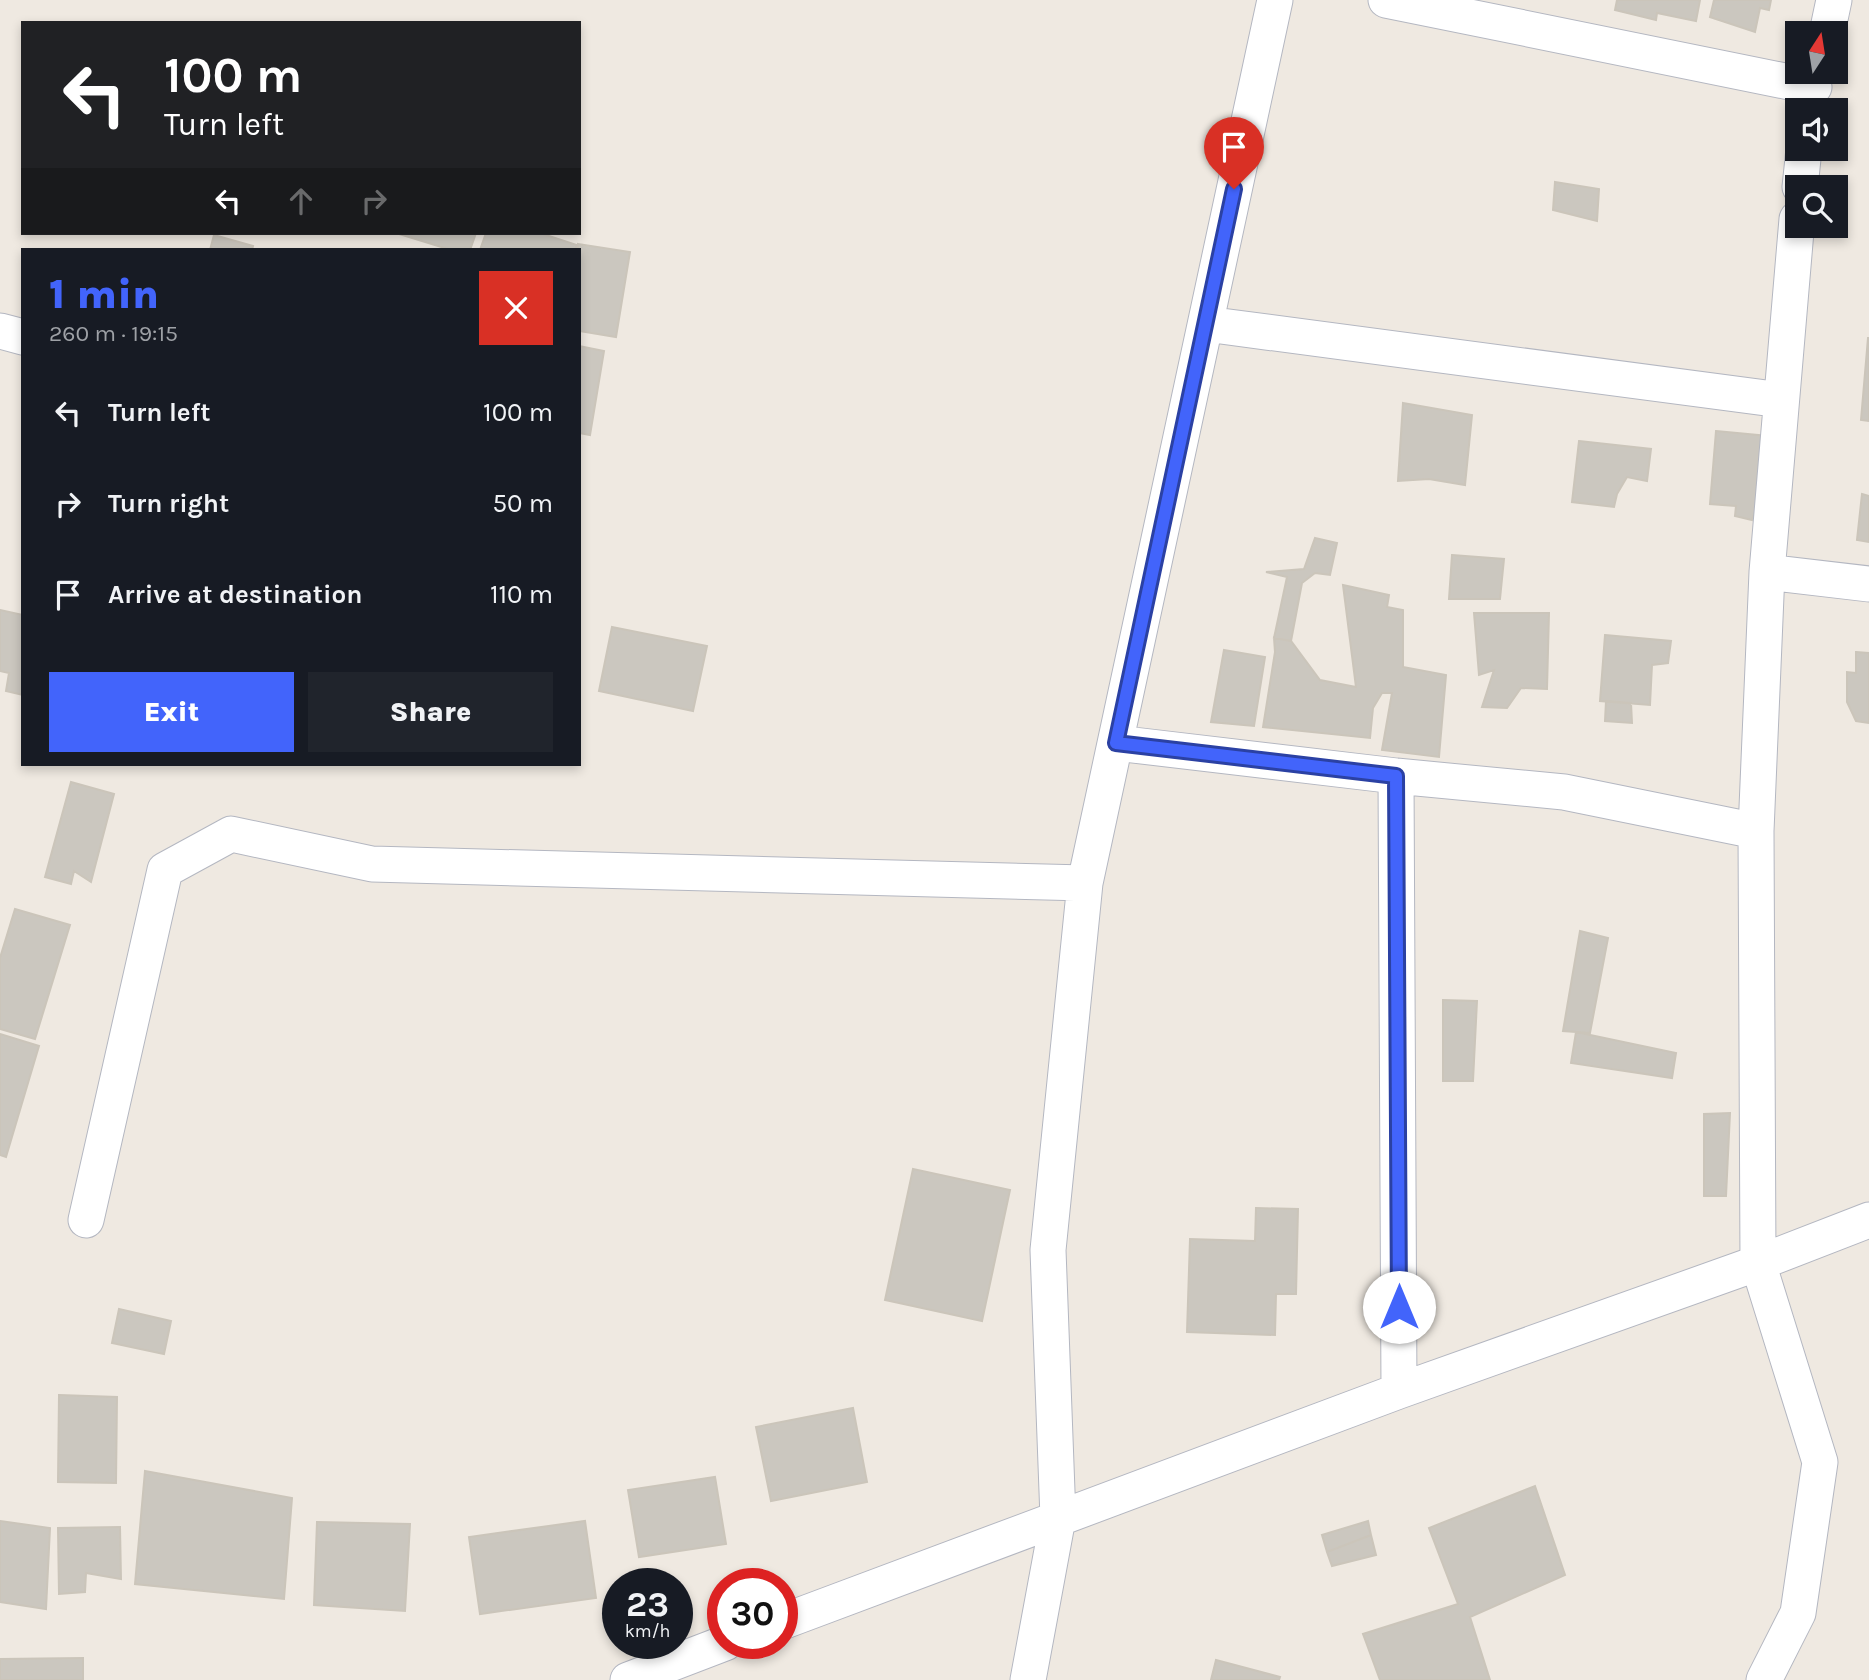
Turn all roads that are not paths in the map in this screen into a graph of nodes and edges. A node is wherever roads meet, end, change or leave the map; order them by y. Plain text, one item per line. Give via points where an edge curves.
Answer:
1 (1275, 0) edge
2 (1386, 0) edge
3 (1834, 0) edge
4 (1830, 21) edge
5 (1814, 90) edge
6 (1795, 238) edge
7 (1206, 324) junction
8 (0, 331) edge
9 (21, 336) edge
10 (1782, 400) junction
11 (1767, 572) junction
12 (1869, 584) edge
13 (1116, 743) junction
14 (1396, 776) junction
15 (1756, 831) junction
16 (1085, 883) junction
17 (86, 1220) dead end
18 (1869, 1220) edge
19 (1758, 1263) junction
20 (1399, 1391) junction
21 (1058, 1517) junction
22 (798, 1616) edge
23 (707, 1650) edge
24 (628, 1680) edge
25 (1028, 1680) edge
26 (1763, 1680) edge

1 - 7 street
2 - 5 street
3 - 4 street
6 - 10 street
7 - 10 street
7 - 13 street
8 - 9 street
10 - 11 street
11 - 12 street
11 - 15 street
13 - 14 street
13 - 16 street
14 - 15 street via 1564,792
14 - 20 street
15 - 19 street
16 - 17 street via 372,864 231,834 166,870
16 - 21 street via 1048,1250
18 - 19 street
19 - 20 street
19 - 26 street via 1819,1462 1798,1613
20 - 21 street
21 - 22 street
21 - 25 street
23 - 24 street

